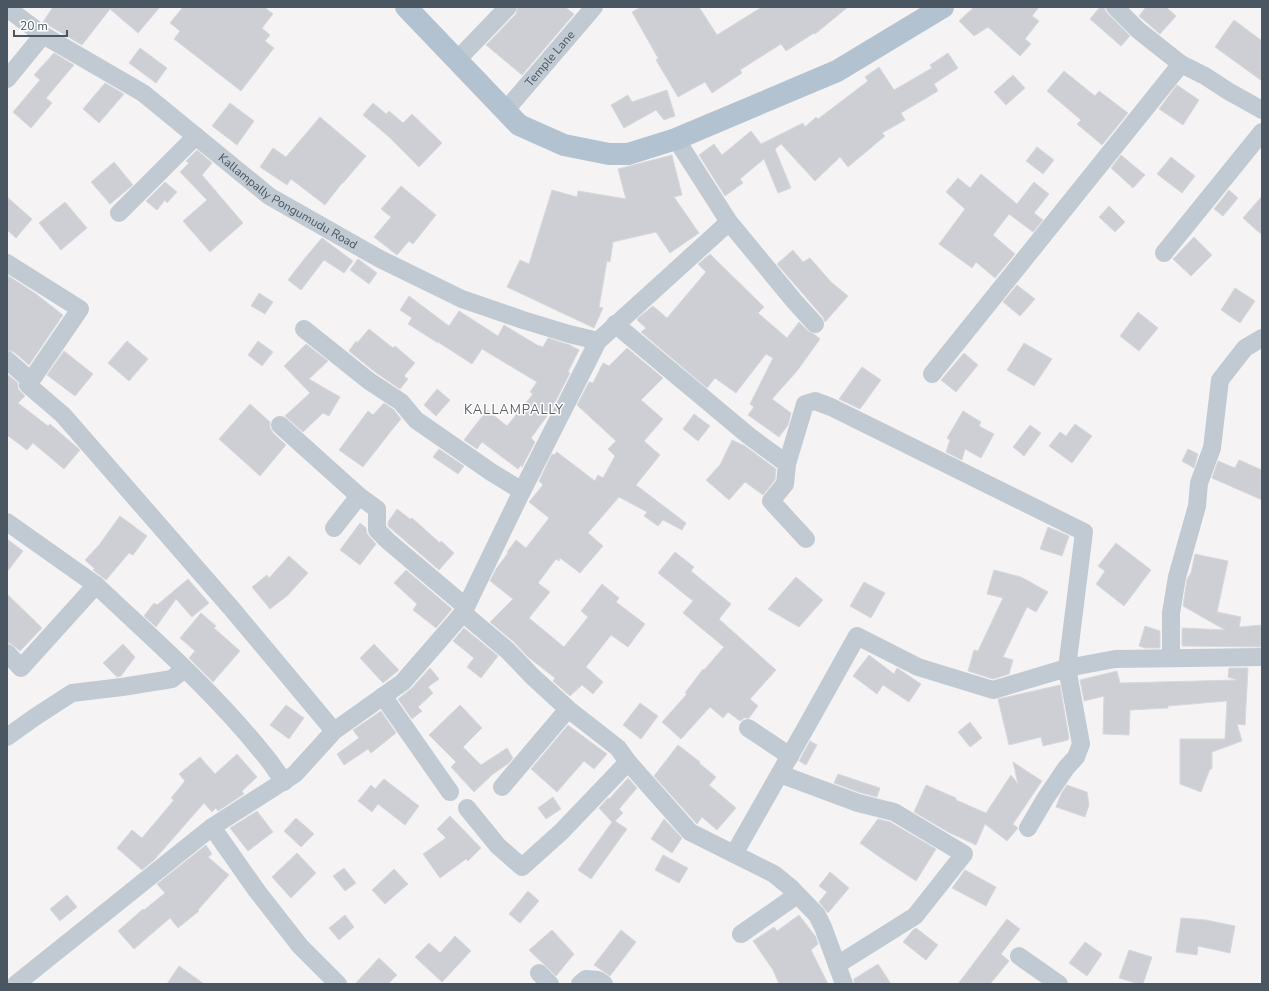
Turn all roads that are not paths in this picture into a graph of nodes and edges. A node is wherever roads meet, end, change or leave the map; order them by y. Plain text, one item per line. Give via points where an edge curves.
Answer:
1 (406, 7) edge
2 (508, 7) edge
3 (594, 7) edge
4 (943, 7) edge
5 (1115, 7) edge
6 (7, 8) edge
7 (43, 35) junction
8 (457, 60) junction
9 (1181, 64) junction
10 (7, 79) edge
11 (1262, 110) edge
12 (505, 111) junction
13 (1262, 132) edge
14 (196, 136) junction
15 (676, 139) junction
16 (119, 213) dead end
17 (729, 222) junction
18 (1164, 253) dead end
19 (7, 263) edge
20 (615, 324) junction
21 (815, 324) dead end
22 (304, 329) dead end
23 (1262, 338) edge
24 (598, 341) junction
25 (7, 360) edge
26 (932, 374) dead end
27 (31, 381) junction
28 (280, 425) dead end
29 (787, 464) junction
30 (522, 492) junction
31 (359, 496) junction
32 (7, 522) edge
33 (334, 528) dead end
34 (806, 539) dead end
35 (96, 585) junction
36 (465, 610) junction
37 (7, 653) edge
38 (1262, 657) edge
39 (1171, 658) junction
40 (1067, 668) junction
41 (184, 669) junction
42 (383, 696) junction
43 (568, 708) junction
44 (748, 728) dead end
45 (334, 731) junction
46 (7, 737) edge
47 (790, 756) junction
48 (628, 762) junction
49 (780, 774) junction
50 (284, 782) junction
51 (502, 787) dead end
52 (450, 792) dead end
53 (467, 808) dead end
54 (212, 827) junction
55 (1028, 828) dead end
56 (734, 854) junction
57 (798, 895) junction
58 (741, 934) dead end
59 (1019, 956) dead end
60 (837, 964) junction
61 (16, 984) edge
62 (338, 984) edge
63 (580, 984) edge
64 (604, 984) edge
65 (844, 984) edge
66 (1059, 984) edge

1 - 8 main road
2 - 8 street
3 - 12 street, Temple Lane
4 - 15 main road via 838,71
5 - 9 street via 1138,30
6 - 7 street, Kallampally Pongumudu Road
7 - 10 street
7 - 14 street, Kallampally Pongumudu Road via 143,93
8 - 12 main road
9 - 11 street
9 - 26 street
12 - 15 main road via 519,125 564,145 609,154 628,154
13 - 18 street
14 - 16 street
14 - 24 street, Kallampally Pongumudu Road via 270,196 380,259 462,299
15 - 17 street
17 - 20 street
17 - 21 street
19 - 27 street via 80,309
20 - 24 street
20 - 29 street via 749,436
22 - 30 street via 364,377 401,402 416,420
23 - 39 street via 1245,348 1220,380 1212,448 1199,483 1197,506 1177,577 1171,613
24 - 30 street
25 - 27 street
27 - 45 street via 28,385 63,415
28 - 31 street
29 - 34 street via 785,484 771,501
29 - 40 street via 805,404 815,401 1084,532
30 - 36 street
31 - 33 street
31 - 36 street via 377,509 377,530
32 - 35 street
35 - 37 street via 21,668
35 - 41 street
36 - 42 street via 403,682
36 - 43 street
38 - 39 street
39 - 40 street via 1115,659
40 - 47 street via 993,690 918,667 857,636
40 - 55 street via 1081,744 1076,757 1045,799
41 - 46 street via 172,679 72,693
41 - 50 street via 236,722
42 - 45 street
42 - 52 street
43 - 48 street via 618,748
43 - 51 street
44 - 47 street
45 - 50 street via 295,774
47 - 49 street
48 - 53 street via 561,832 522,867 498,846
48 - 56 street via 690,832
49 - 56 street
49 - 60 street via 858,803 894,812 964,854 915,916
50 - 54 street
54 - 61 street
54 - 62 street via 300,946
56 - 57 street via 774,874
57 - 58 street
57 - 60 street via 817,915
59 - 66 street
60 - 65 street
63 - 64 street via 586,979 598,980

